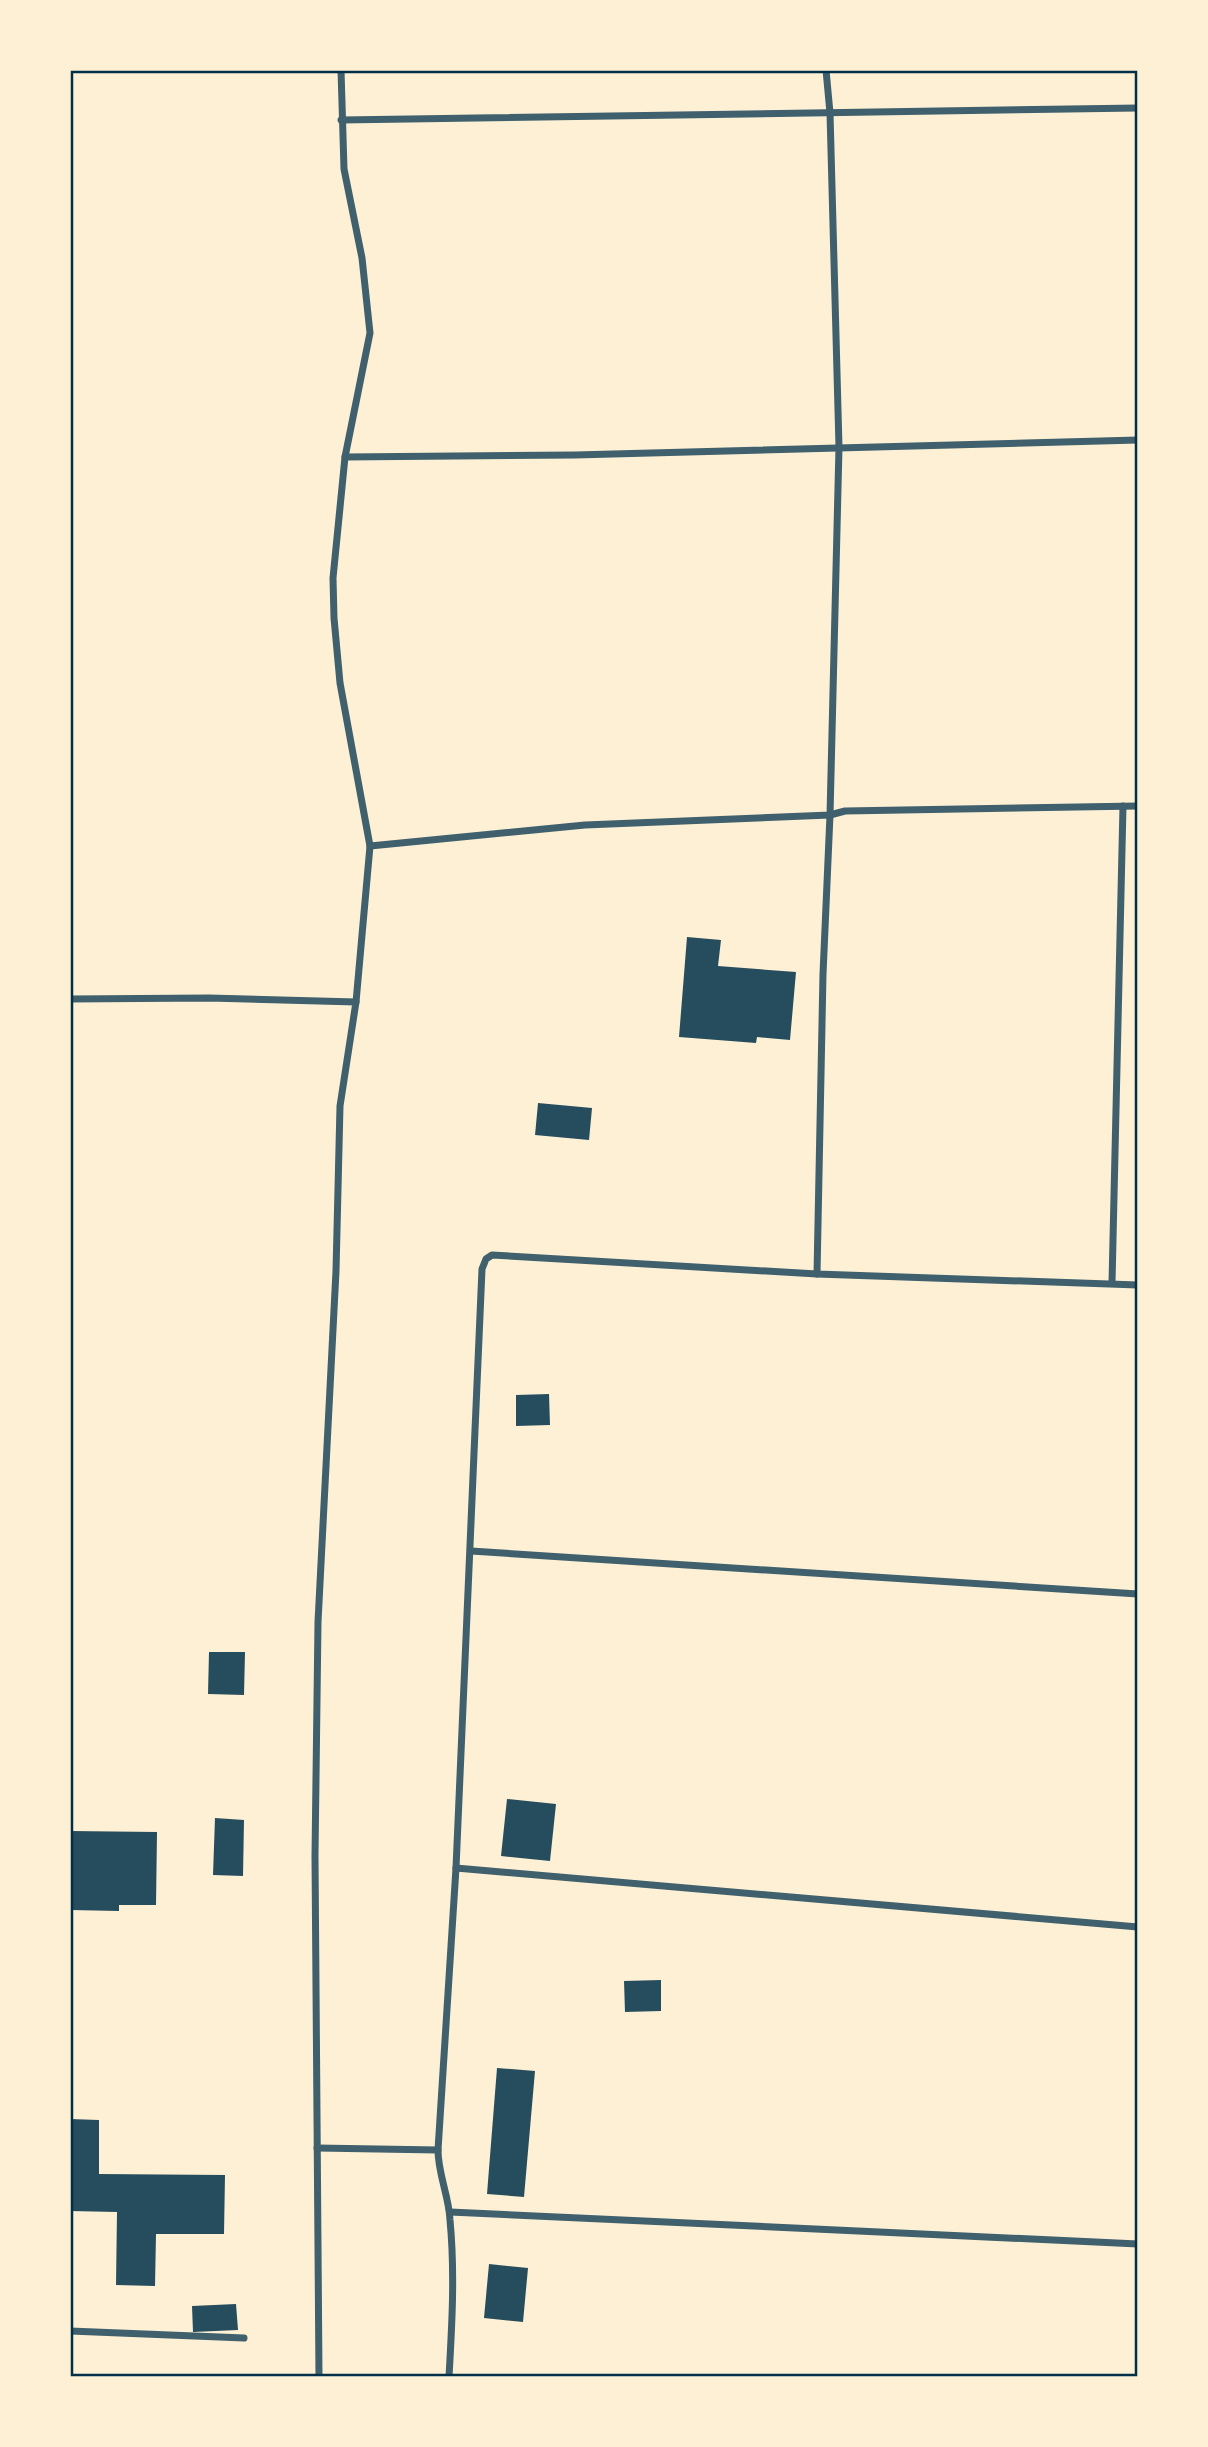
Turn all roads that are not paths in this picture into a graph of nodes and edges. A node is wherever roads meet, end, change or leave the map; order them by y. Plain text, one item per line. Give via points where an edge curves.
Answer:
1 (341, 70) edge
2 (826, 70) edge
3 (1138, 108) edge
4 (830, 113) junction
5 (341, 120) junction
6 (1138, 440) edge
7 (839, 447) junction
8 (345, 457) junction
9 (1123, 806) junction
10 (1138, 806) edge
11 (830, 815) junction
12 (369, 846) junction
13 (70, 999) edge
14 (356, 1002) junction
15 (817, 1274) junction
16 (1112, 1283) junction
17 (1138, 1284) edge
18 (471, 1551) junction
19 (1138, 1594) edge
20 (456, 1868) junction
21 (1138, 1927) edge
22 (317, 2148) junction
23 (439, 2150) junction
24 (450, 2212) junction
25 (1138, 2244) edge
26 (70, 2331) edge
27 (244, 2338) dead end
28 (319, 2377) edge
29 (449, 2377) edge

1 - 5 street
2 - 4 street
3 - 4 street
4 - 5 street
4 - 7 street
5 - 8 street via 344,169 362,258 370,334
6 - 7 street
7 - 8 street
7 - 11 street
8 - 12 street via 333,578 334,618 340,683
9 - 10 street
9 - 11 street via 876,809
9 - 16 street
11 - 12 street via 585,825
11 - 15 street
12 - 14 street
13 - 14 street
14 - 22 street via 340,1106 319,1609
15 - 16 street
15 - 18 street via 492,1255 486,1259
16 - 17 street
18 - 19 street
18 - 20 street
20 - 21 street
20 - 23 street
22 - 23 street
22 - 28 street
23 - 24 street
24 - 25 street
24 - 29 street via 454,2284
26 - 27 street

